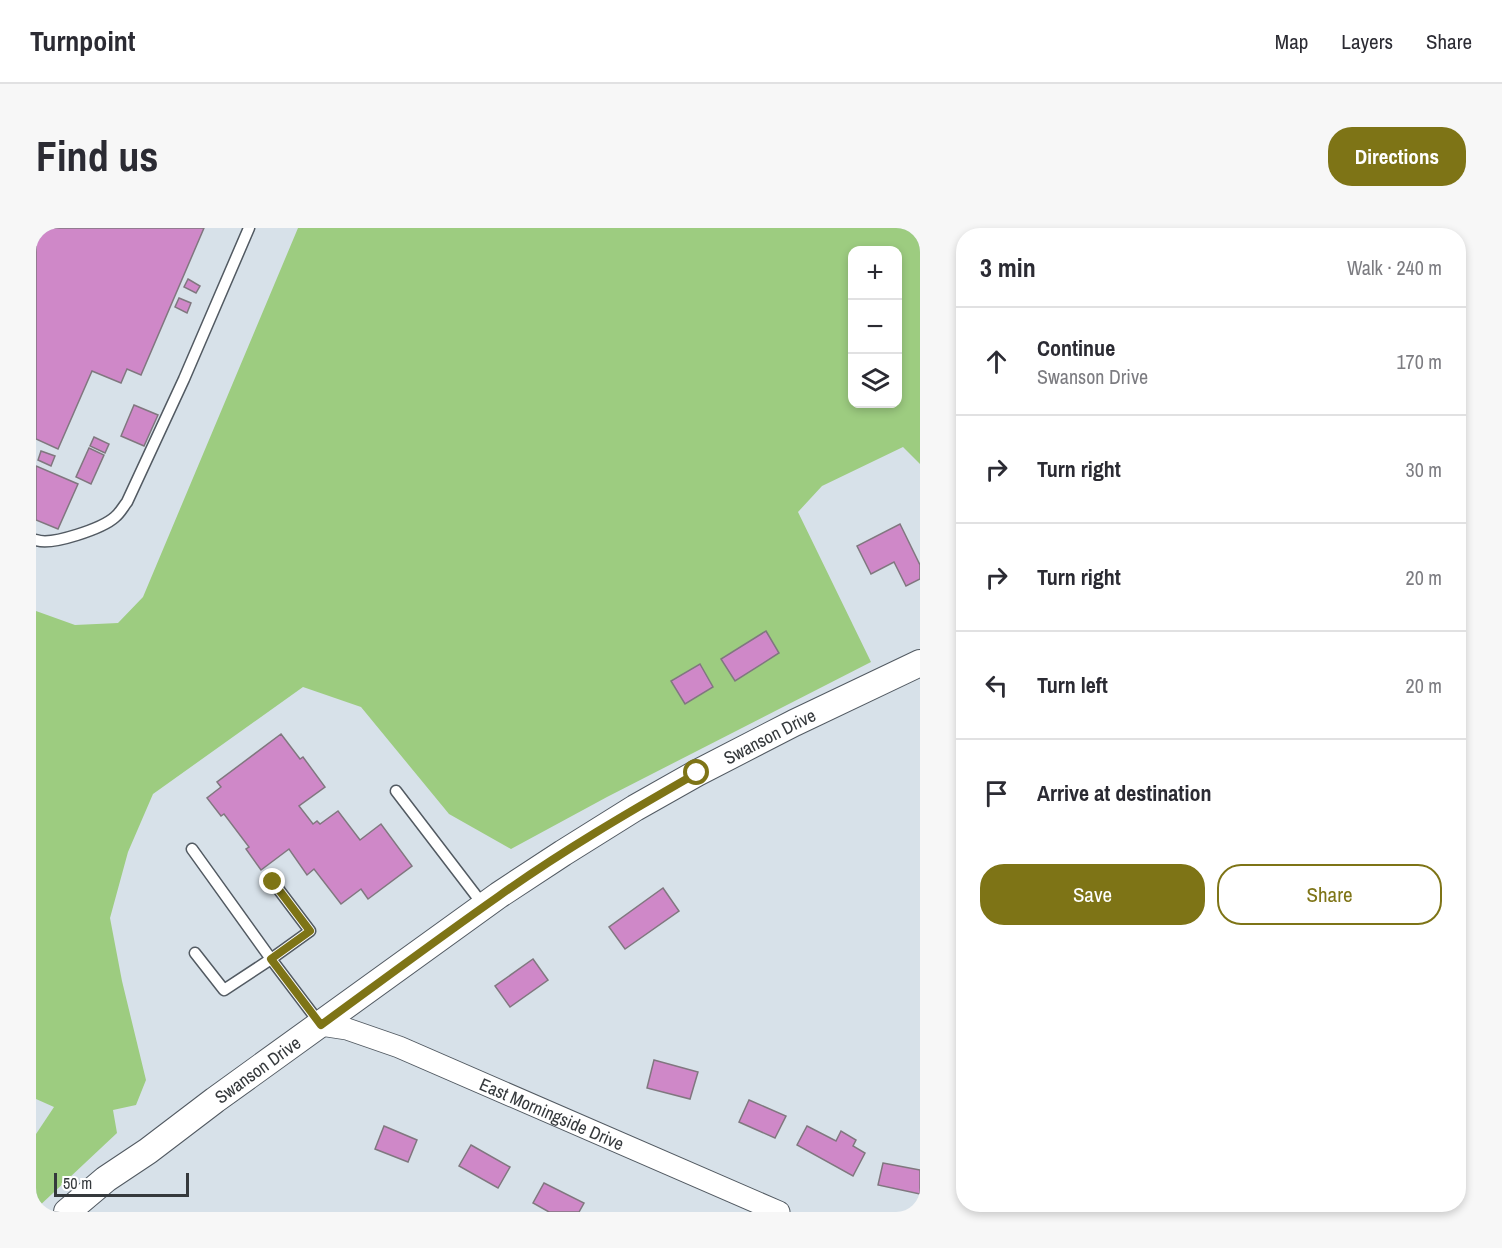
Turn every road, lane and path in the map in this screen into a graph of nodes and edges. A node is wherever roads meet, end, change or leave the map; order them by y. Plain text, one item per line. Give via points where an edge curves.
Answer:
1 (249, 228) edge
2 (36, 540) edge
3 (920, 663) edge
4 (396, 791) dead end
5 (192, 849) dead end
6 (273, 882) dead end
7 (484, 906) junction
8 (195, 953) dead end
9 (271, 959) junction
10 (321, 1025) junction
11 (67, 1212) edge
12 (779, 1212) edge

1 - 2 lane via 127,502 103,525 56,542
3 - 7 street, Swanson Drive via 697,773 635,808
4 - 7 lane
5 - 9 lane
6 - 9 lane via 310,931
7 - 10 street, Swanson Drive
8 - 9 lane via 224,990
9 - 10 lane
10 - 11 street, Swanson Drive via 106,1179
10 - 12 street, East Morningside Drive via 347,1029 399,1047

